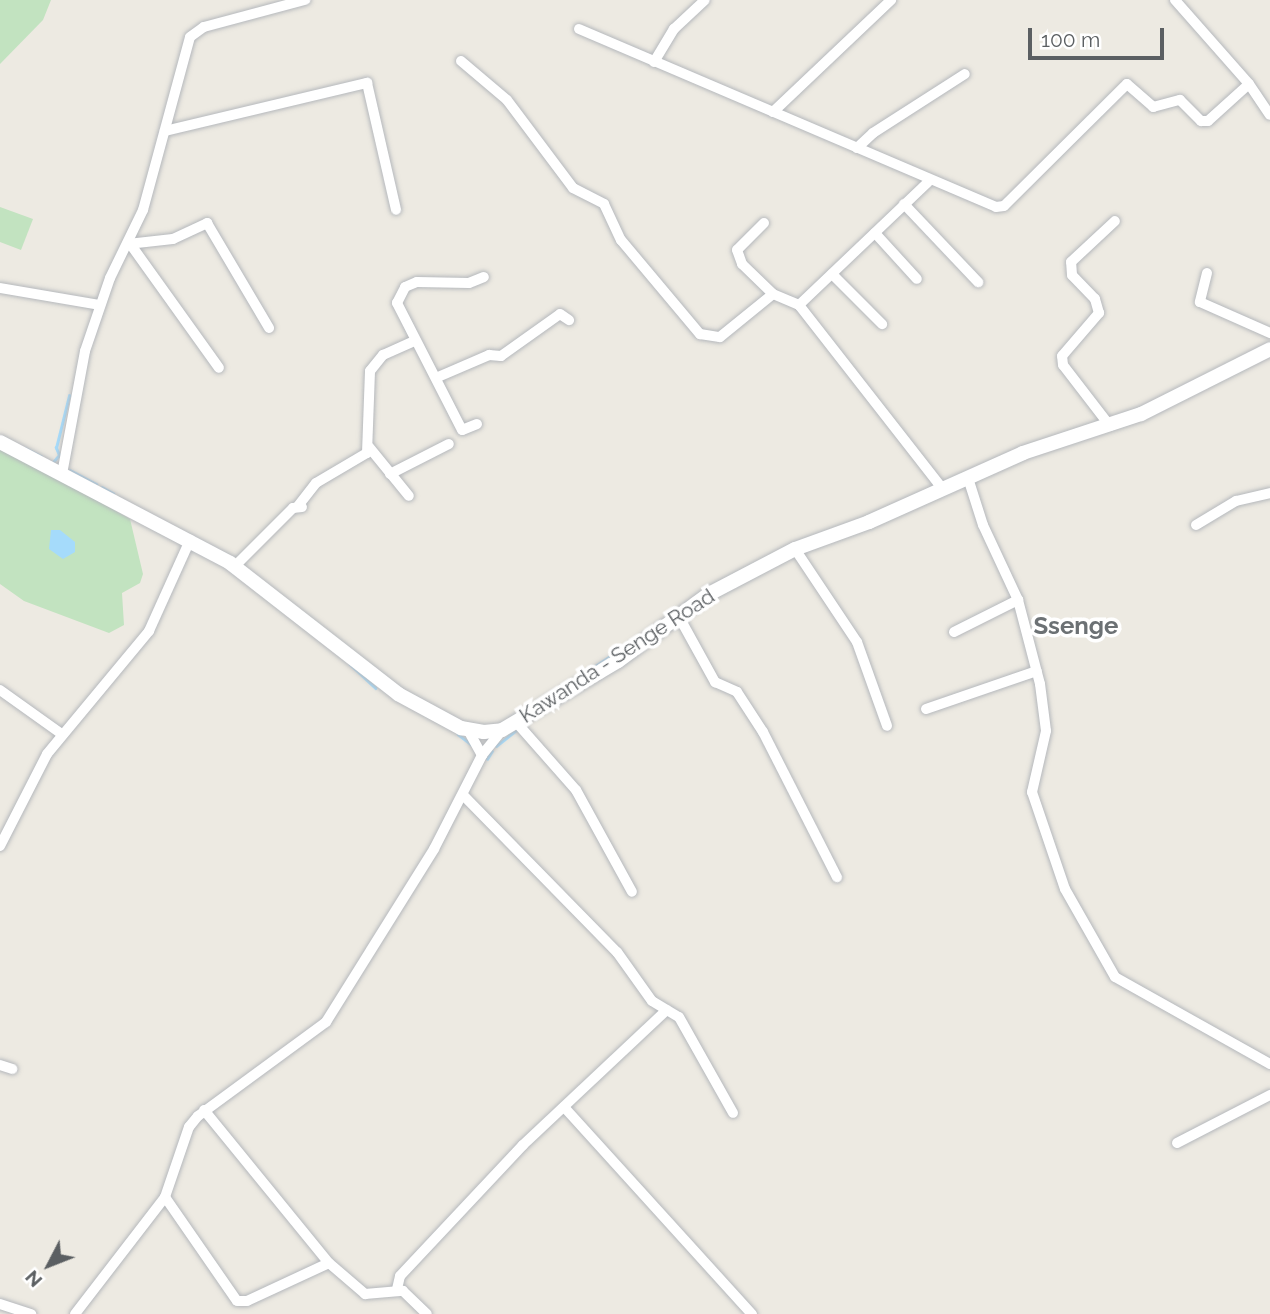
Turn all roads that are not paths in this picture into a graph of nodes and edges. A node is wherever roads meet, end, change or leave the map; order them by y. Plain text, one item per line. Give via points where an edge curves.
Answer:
1 (305, 0) edge
2 (705, 0) edge
3 (891, 0) edge
4 (1175, 0) edge
5 (579, 29) dead end
6 (461, 61) dead end
7 (654, 62) junction
8 (965, 74) dead end
9 (1249, 84) junction
10 (774, 112) junction
11 (1270, 115) edge
12 (165, 131) junction
13 (857, 148) junction
14 (928, 182) junction
15 (904, 204) junction
16 (396, 209) dead end
17 (1115, 221) dead end
18 (764, 223) dead end
19 (875, 233) junction
20 (130, 244) junction
21 (1207, 273) dead end
22 (832, 274) junction
23 (484, 277) dead end
24 (917, 279) dead end
25 (978, 282) dead end
26 (0, 288) edge
27 (773, 294) junction
28 (99, 305) junction
29 (799, 305) junction
30 (569, 320) dead end
31 (882, 324) dead end
32 (269, 328) dead end
33 (1270, 333) edge
34 (414, 341) junction
35 (1270, 349) edge
36 (219, 368) dead end
37 (438, 377) junction
38 (477, 425) dead end
39 (1110, 426) junction
40 (0, 442) edge
41 (449, 444) dead end
42 (369, 447) junction
43 (62, 474) junction
44 (390, 474) junction
45 (968, 478) junction
46 (942, 488) junction
47 (1270, 493) edge
48 (409, 496) dead end
49 (1196, 525) dead end
50 (190, 540) junction
51 (795, 549) junction
52 (235, 566) junction
53 (1018, 600) junction
54 (678, 615) junction
55 (954, 632) dead end
56 (1037, 671) junction
57 (0, 691) edge
58 (926, 709) dead end
59 (516, 722) junction
60 (887, 726) dead end
61 (468, 730) junction
62 (502, 730) junction
63 (63, 735) junction
64 (482, 755) junction
65 (464, 796) junction
66 (0, 846) edge
67 (837, 877) dead end
68 (632, 892) dead end
69 (667, 1010) junction
70 (1270, 1064) edge
71 (0, 1065) edge
72 (12, 1069) dead end
73 (1270, 1095) edge
74 (564, 1107) junction
75 (204, 1110) junction
76 (733, 1113) dead end
77 (1177, 1143) dead end
78 (166, 1197) junction
79 (329, 1263) junction
80 (397, 1289) junction
81 (0, 1304) edge
82 (31, 1314) edge
83 (75, 1314) edge
84 (427, 1314) edge
85 (752, 1314) edge

1 - 12 street via 196,29 173,92
2 - 7 street via 674,29
3 - 10 street
4 - 9 street
5 - 7 street
6 - 27 street via 507,100 573,188 604,204 621,240 700,334 720,337
7 - 10 street
8 - 13 street
9 - 11 street
9 - 14 street via 1208,121 1201,121 1180,100 1153,107 1127,84 1004,205 988,205
10 - 13 street
12 - 16 street via 367,83
12 - 20 street
13 - 14 street
14 - 15 street
15 - 19 street
15 - 25 street
17 - 39 street via 1071,262 1072,275 1095,299 1099,313 1062,356 1063,365
18 - 27 street via 740,245 737,256
19 - 22 street
19 - 24 street
20 - 28 street
20 - 32 street via 173,239 207,223
20 - 36 street
21 - 33 street via 1200,302
22 - 29 street
22 - 31 street
23 - 34 street via 469,284 429,280 405,287 397,303
26 - 28 street
27 - 29 street
28 - 43 street via 78,378
29 - 46 street
30 - 37 street via 560,314 501,356 489,355
34 - 37 street
34 - 42 street via 383,355 370,371
35 - 39 street, Kawanda - Senge Road via 1223,376
37 - 38 street via 462,430
39 - 45 street, Kawanda - Senge Road via 1023,453
40 - 43 street, Kawanda - Senge Road
41 - 44 street
42 - 44 street
42 - 52 street via 358,459 316,483 300,506
43 - 50 street, Kawanda - Senge Road
44 - 48 street
45 - 46 street, Kawanda - Senge Road
45 - 53 street via 983,525
46 - 51 street, Kawanda - Senge Road
47 - 49 street via 1236,501
50 - 52 street, Kawanda - Senge Road
50 - 63 street via 149,631
51 - 54 street, Kawanda - Senge Road
51 - 60 street via 857,642
52 - 61 street, Kawanda - Senge Road via 398,694
53 - 55 street
53 - 56 street
54 - 59 street, Kawanda - Senge Road via 618,661
54 - 67 street via 715,682 737,692 763,732
56 - 58 street
56 - 70 street via 1046,732 1033,797 1065,889 1110,971 1137,992
57 - 63 street
59 - 62 street, Kawanda - Senge Road
59 - 68 street via 576,790
61 - 62 street, Kawanda - Senge Road
61 - 64 street
62 - 64 street
63 - 66 street via 39,766
64 - 65 street
65 - 69 street via 617,952 652,1001
65 - 75 street via 326,1022
69 - 74 street
69 - 76 street via 679,1017
71 - 72 street
73 - 77 street
74 - 80 street via 400,1276
74 - 85 street
75 - 78 street via 189,1127
75 - 79 street
78 - 79 street via 237,1301 264,1294
78 - 83 street
79 - 80 street via 365,1294
80 - 84 street
81 - 82 street

